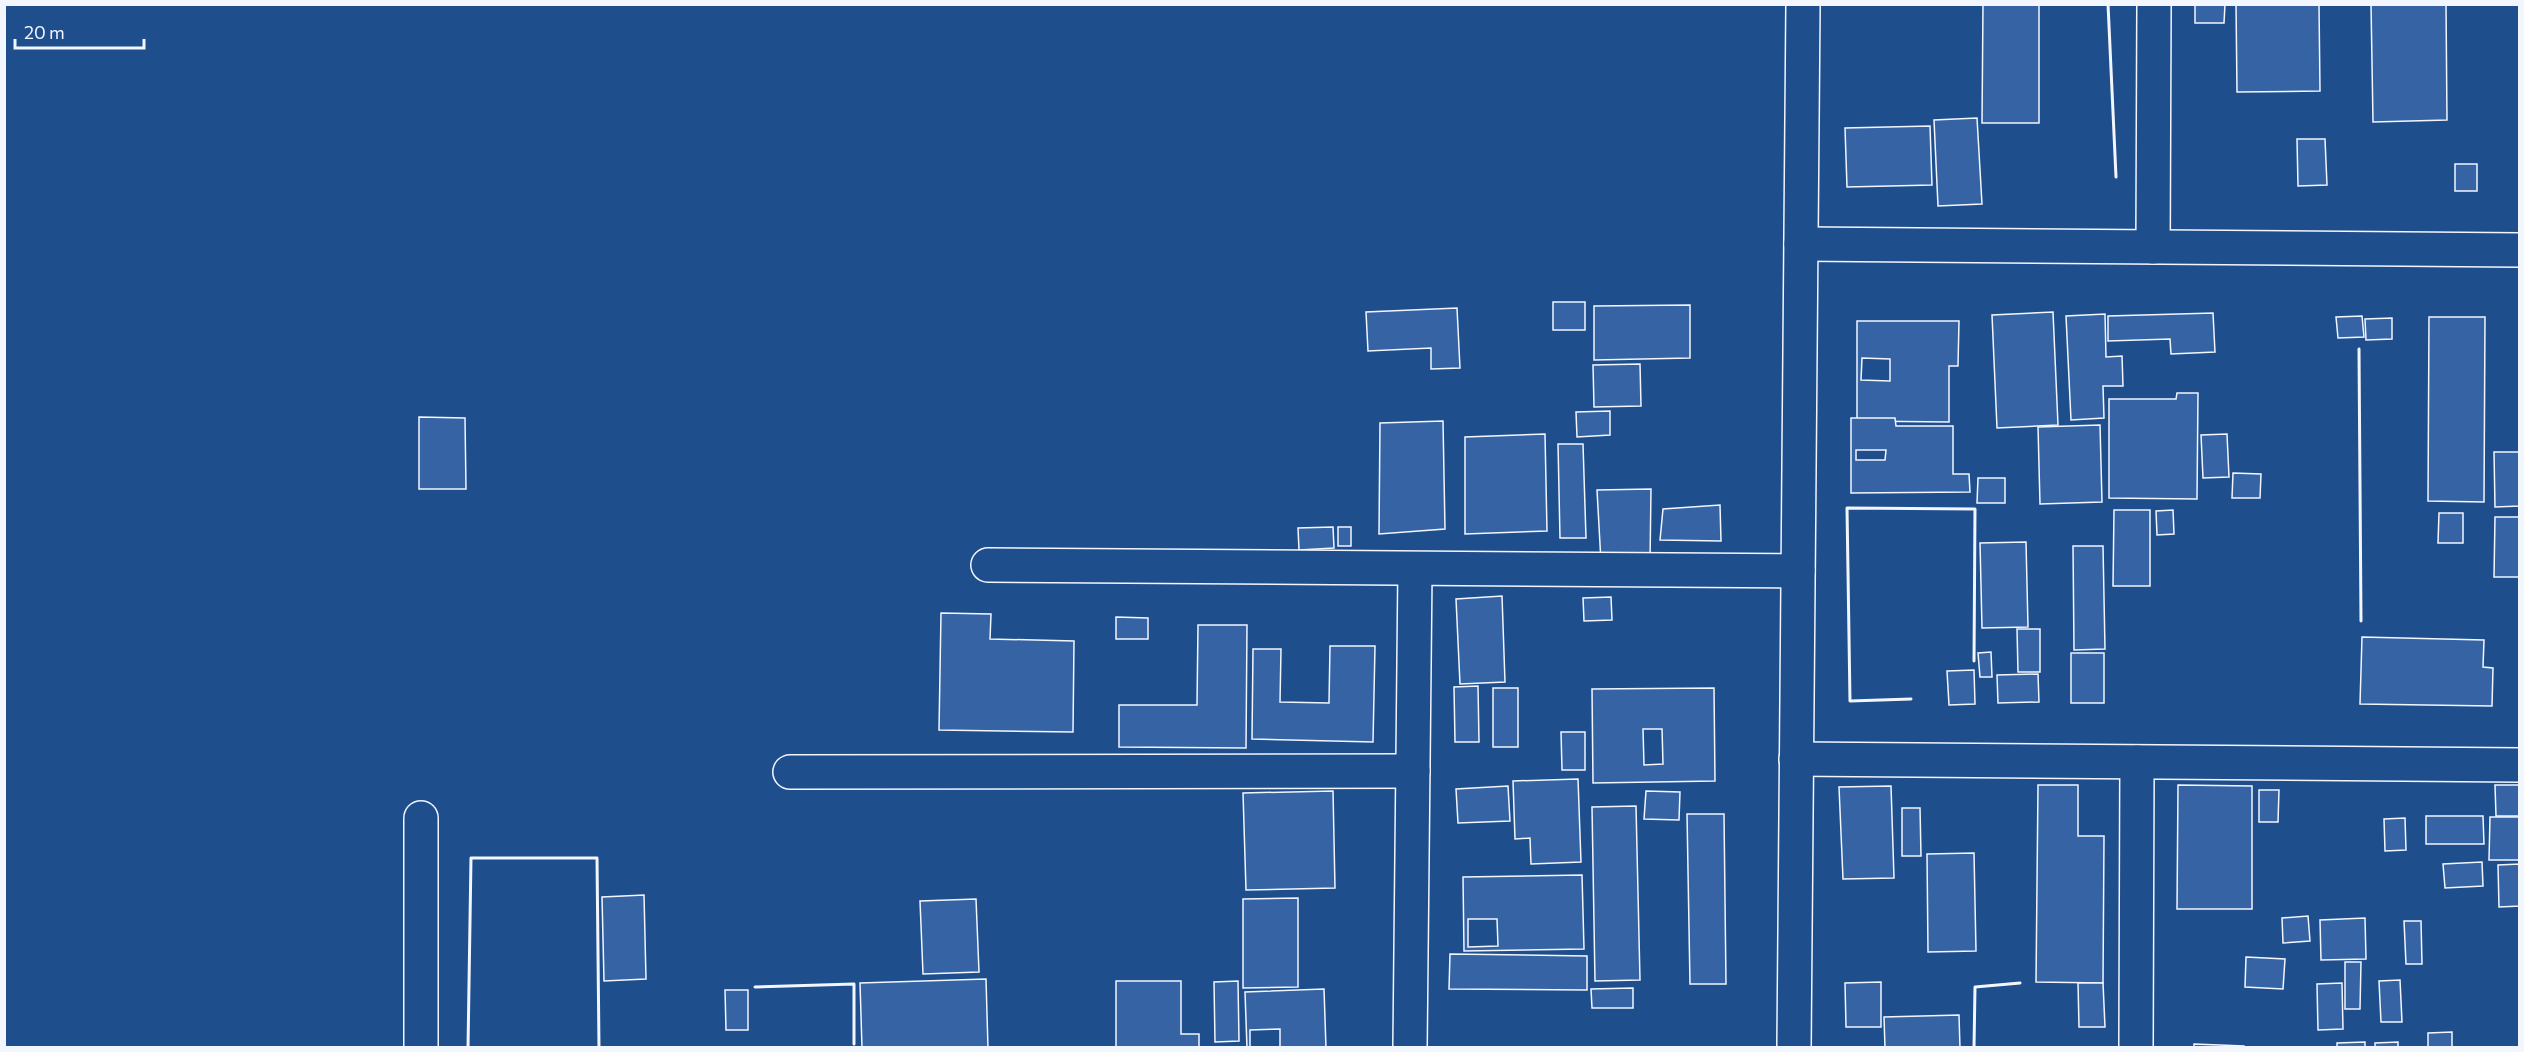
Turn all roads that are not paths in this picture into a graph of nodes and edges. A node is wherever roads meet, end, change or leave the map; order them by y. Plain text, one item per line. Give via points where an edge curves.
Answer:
1 (1803, 4) edge
2 (2154, 4) edge
3 (1801, 244) junction
4 (2153, 247) junction
5 (2520, 250) edge
6 (988, 565) dead end
7 (1415, 569) junction
8 (1798, 571) junction
9 (1796, 759) junction
10 (2137, 762) junction
11 (2520, 765) edge
12 (1413, 771) junction
13 (790, 772) dead end
14 (421, 818) dead end
15 (421, 1047) edge
16 (1410, 1047) edge
17 (1794, 1047) edge
18 (2136, 1047) edge

1 - 3 street
2 - 4 street
3 - 4 street
3 - 8 street
4 - 5 street
6 - 7 street
7 - 8 street
7 - 12 street
8 - 9 street
9 - 10 street
9 - 17 street
10 - 11 street
10 - 18 street
12 - 13 street
12 - 16 street
14 - 15 street

